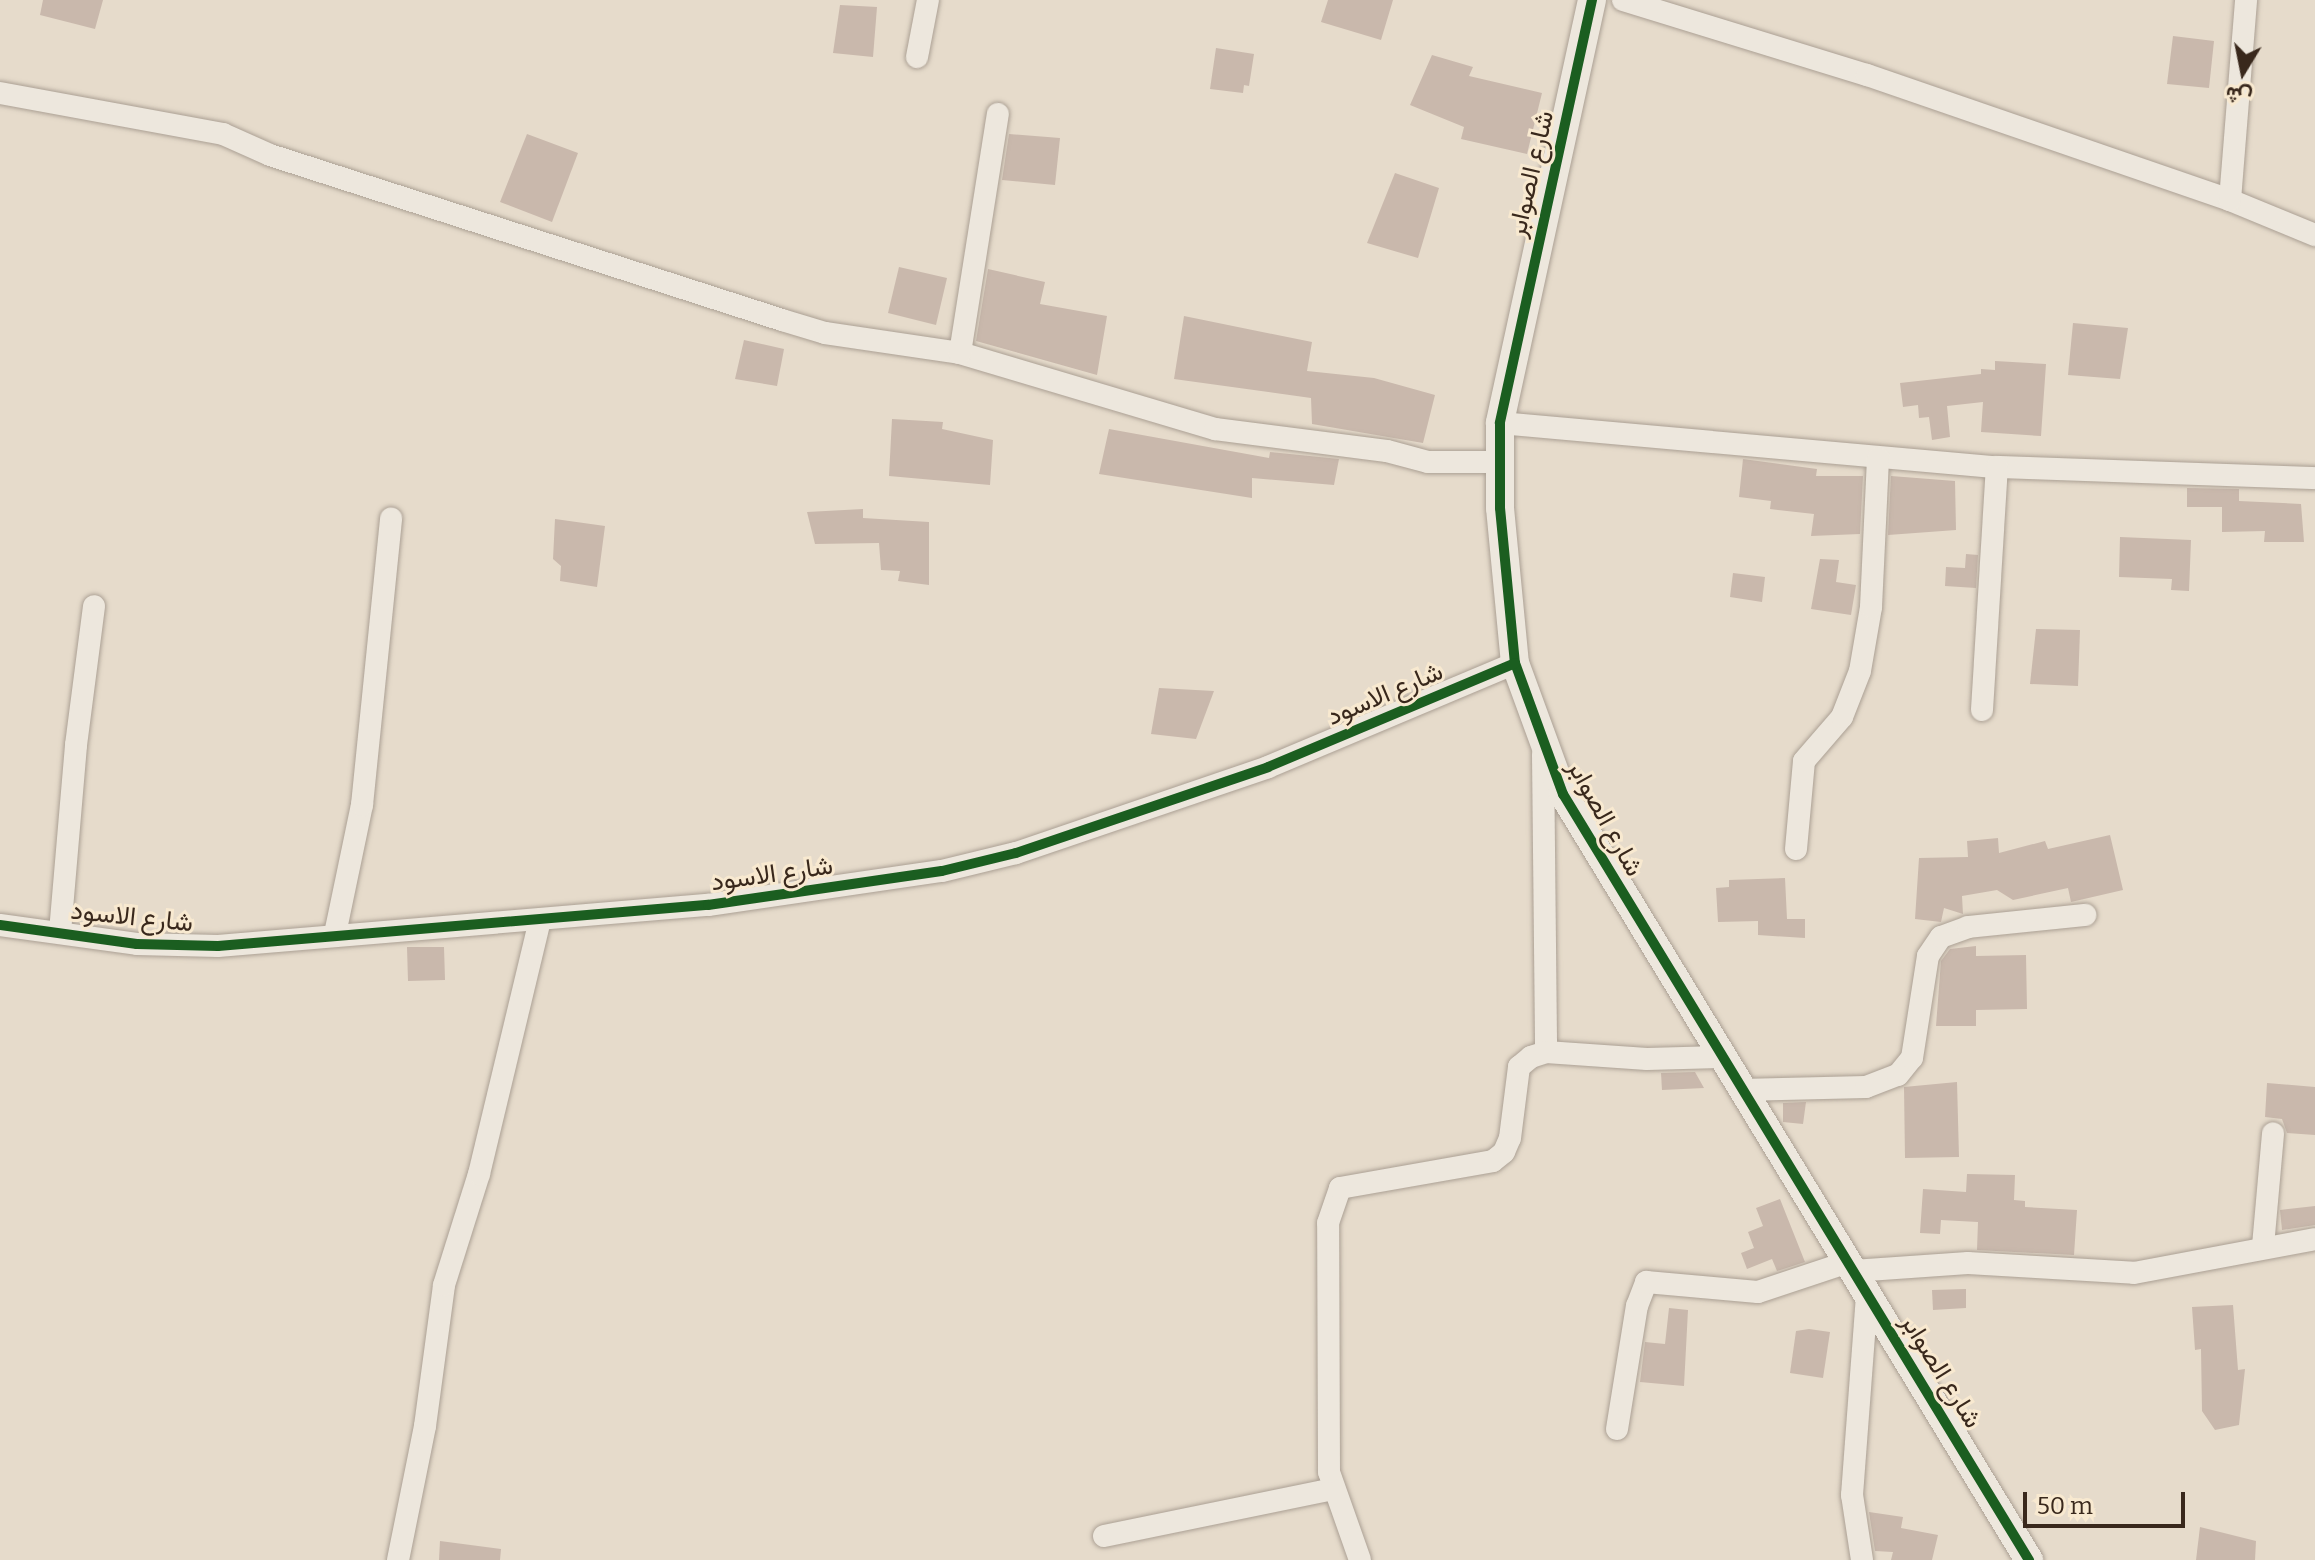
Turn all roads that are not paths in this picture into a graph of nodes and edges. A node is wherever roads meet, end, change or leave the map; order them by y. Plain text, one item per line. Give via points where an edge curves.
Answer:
1 (928, 0) edge
2 (1592, 0) edge
3 (1623, 0) edge
4 (2246, 0) edge
5 (917, 57) dead end
6 (0, 93) edge
7 (998, 114) dead end
8 (2230, 200) junction
9 (2315, 235) edge
10 (960, 353) junction
11 (1500, 423) junction
12 (1878, 458) junction
13 (1498, 462) junction
14 (1997, 467) junction
15 (2315, 478) edge
16 (391, 518) dead end
17 (94, 606) dead end
18 (1515, 663) junction
19 (1982, 710) dead end
20 (1543, 752) junction
21 (1796, 849) dead end
22 (2085, 915) dead end
23 (540, 920) junction
24 (0, 925) edge
25 (60, 932) junction
26 (335, 934) junction
27 (1546, 1052) junction
28 (1720, 1057) junction
29 (1740, 1090) junction
30 (2273, 1133) dead end
31 (2315, 1239) edge
32 (2263, 1246) junction
33 (1856, 1276) junction
34 (1617, 1429) dead end
35 (1333, 1489) junction
36 (1104, 1536) dead end
37 (398, 1560) edge
38 (1360, 1560) edge
39 (1862, 1560) edge
40 (2029, 1560) edge

1 - 5 street
2 - 11 street, شارع الصوابر
3 - 8 street via 1856,71
4 - 8 street
6 - 10 street via 223,134 270,155 825,333
7 - 10 street
8 - 9 street
10 - 13 street via 1215,429 1387,451 1428,462
11 - 12 street
11 - 13 street, شارع الصوابر
12 - 14 street
12 - 21 street via 1871,607 1860,671 1842,717 1804,761
13 - 18 street, شارع الصوابر
14 - 15 street
14 - 19 street
16 - 26 street via 362,805
17 - 25 street
18 - 20 street, شارع الصوابر
18 - 23 street, شارع الاسود via 1268,767 1016,853 799,894
20 - 27 street
20 - 28 street, شارع الصوابر
22 - 29 street via 1968,927 1941,937 1928,956 1912,1058 1898,1075 1866,1087
23 - 26 street, شارع الاسود
23 - 37 street via 479,1174 444,1285 425,1426
24 - 25 street, شارع الاسود
25 - 26 street, شارع الاسود via 173,947
27 - 28 street via 1647,1059
27 - 35 street via 1519,1067 1510,1138 1493,1161 1358,1181 1340,1188 1333,1200 1328,1223
28 - 29 street, شارع الصوابر
29 - 33 street, شارع الصوابر
30 - 32 street
31 - 32 street
32 - 33 street via 2134,1273 1968,1263
33 - 34 street via 1758,1292 1646,1282
33 - 39 street via 1852,1495
33 - 40 street, شارع الصوابر
35 - 36 street
35 - 38 street

